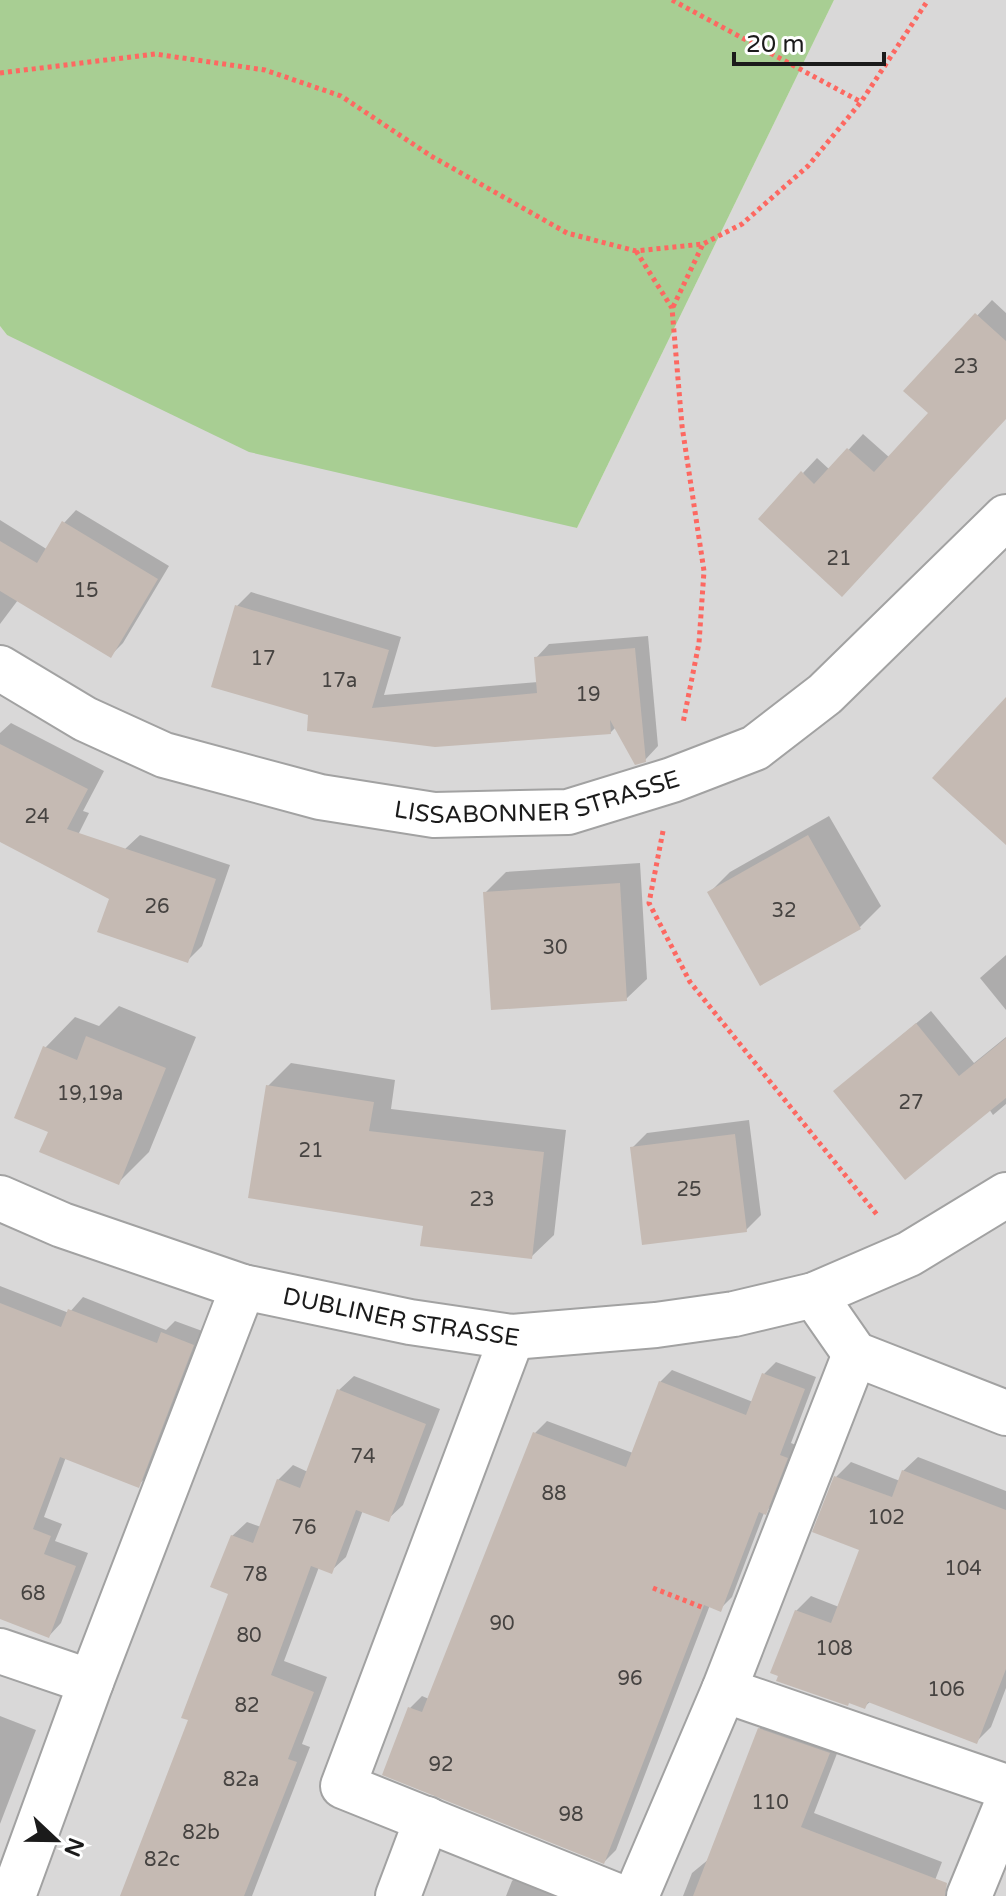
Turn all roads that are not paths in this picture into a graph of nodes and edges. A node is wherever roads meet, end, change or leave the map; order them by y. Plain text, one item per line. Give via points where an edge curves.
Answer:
1 (1006, 517) edge
2 (0, 668) edge
3 (1006, 1195) edge
4 (0, 1198) edge
5 (243, 1287) junction
6 (814, 1295) junction
7 (512, 1337) junction
8 (855, 1354) junction
9 (1006, 1413) edge
10 (0, 1651) edge
11 (91, 1682) junction
12 (724, 1690) junction
13 (1006, 1787) edge
14 (1006, 1806) edge
15 (427, 1819) junction
16 (13, 1896) edge
17 (398, 1896) edge
18 (617, 1896) edge
19 (636, 1896) edge
20 (969, 1896) edge

1 - 2 street, LISSABONNER STRASSE via 825,694 755,748 568,812 434,815 320,797 164,755 85,719
3 - 6 street, DUBLINER STRASSE via 909,1254
4 - 5 street, DUBLINER STRASSE via 62,1225
5 - 7 street, DUBLINER STRASSE
5 - 11 street
6 - 7 street, DUBLINER STRASSE via 656,1325
6 - 8 street
7 - 15 street via 343,1786
8 - 9 street
8 - 12 street
10 - 11 street
11 - 16 street
12 - 13 street
12 - 19 street
14 - 20 street
15 - 17 street
15 - 18 street

